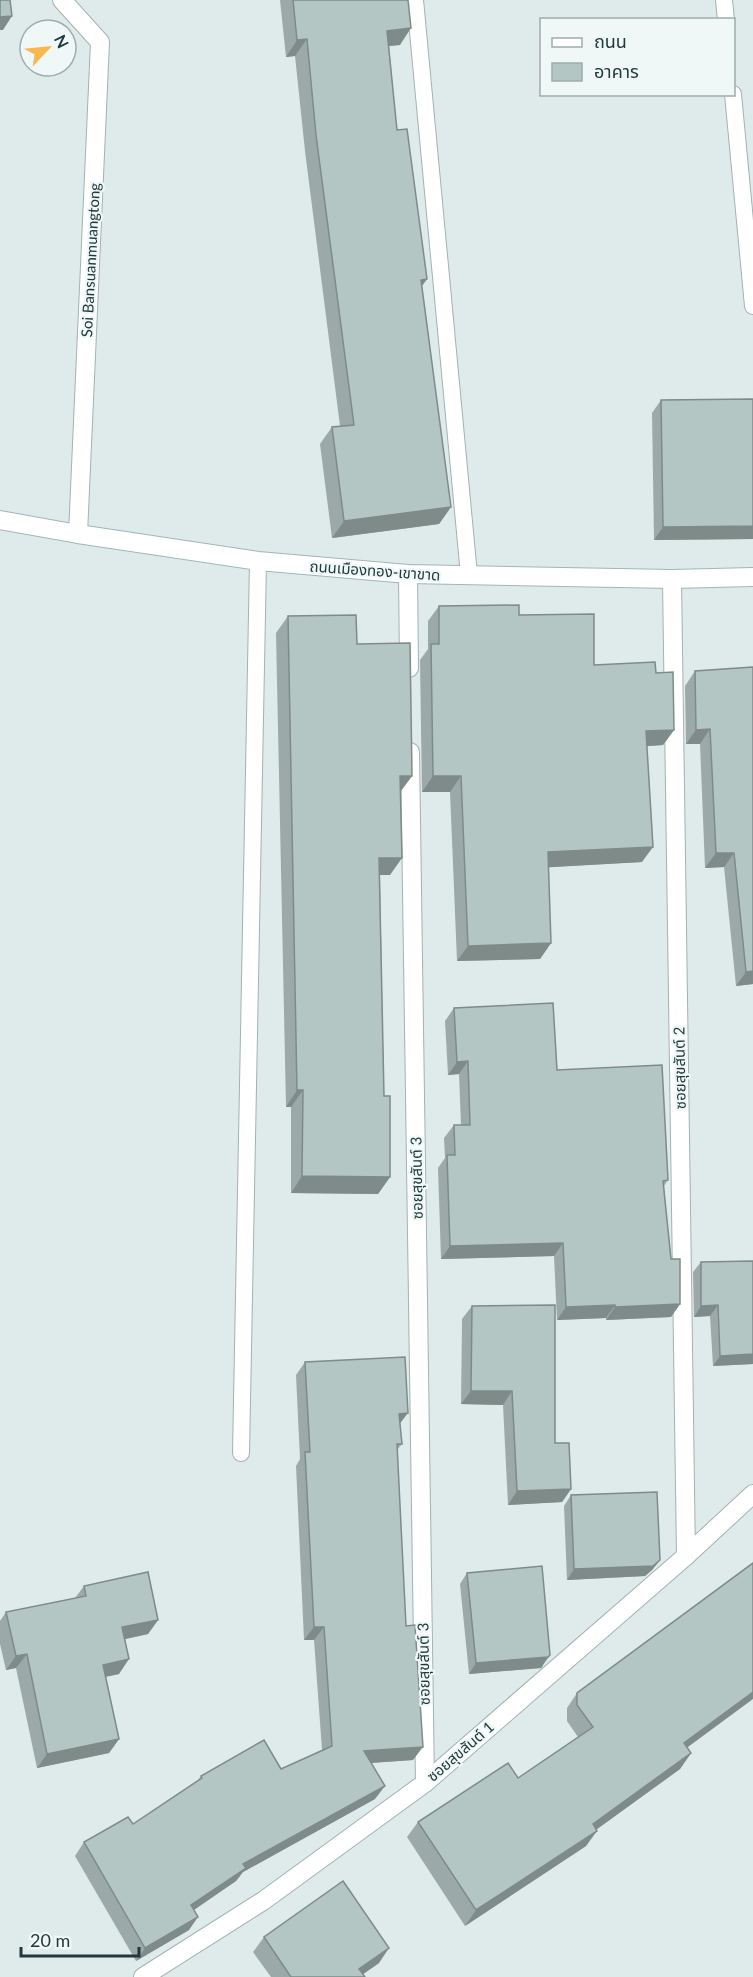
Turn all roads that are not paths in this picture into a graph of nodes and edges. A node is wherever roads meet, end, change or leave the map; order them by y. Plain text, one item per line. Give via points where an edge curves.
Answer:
1 (62, 0) edge
2 (415, 0) edge
3 (724, 0) edge
4 (726, 18) edge
5 (733, 96) edge
6 (753, 306) edge
7 (0, 520) edge
8 (78, 534) junction
9 (258, 561) junction
10 (408, 574) junction
11 (469, 575) junction
12 (753, 577) edge
13 (672, 579) junction
14 (409, 682) edge
15 (410, 730) edge
16 (241, 1453) dead end
17 (753, 1494) edge
18 (686, 1556) junction
19 (425, 1783) junction
20 (143, 1977) edge

1 - 8 street, Soi Bansuanmuangtong via 100,42
2 - 11 lane
3 - 4 lane
5 - 6 lane
7 - 8 street, ถนนเมืองทอง-เขาขาด
8 - 9 street, ถนนเมืองทอง-เขาขาด
9 - 10 street, ถนนเมืองทอง-เขาขาด
9 - 16 lane
10 - 11 street, ถนนเมืองทอง-เขาขาด
10 - 14 street
11 - 13 street, ถนนเมืองทอง-เขาขาด
12 - 13 street, ถนนเมืองทอง-เขาขาด
13 - 18 street, ซอยสุขสันต์ 2
15 - 19 street, ซอยสุขสันต์ 3
17 - 18 street, ซอยสุขสันต์ 1
18 - 19 street, ซอยสุขสันต์ 1
19 - 20 street, ซอยสุขสันต์ 1 via 263,1900

